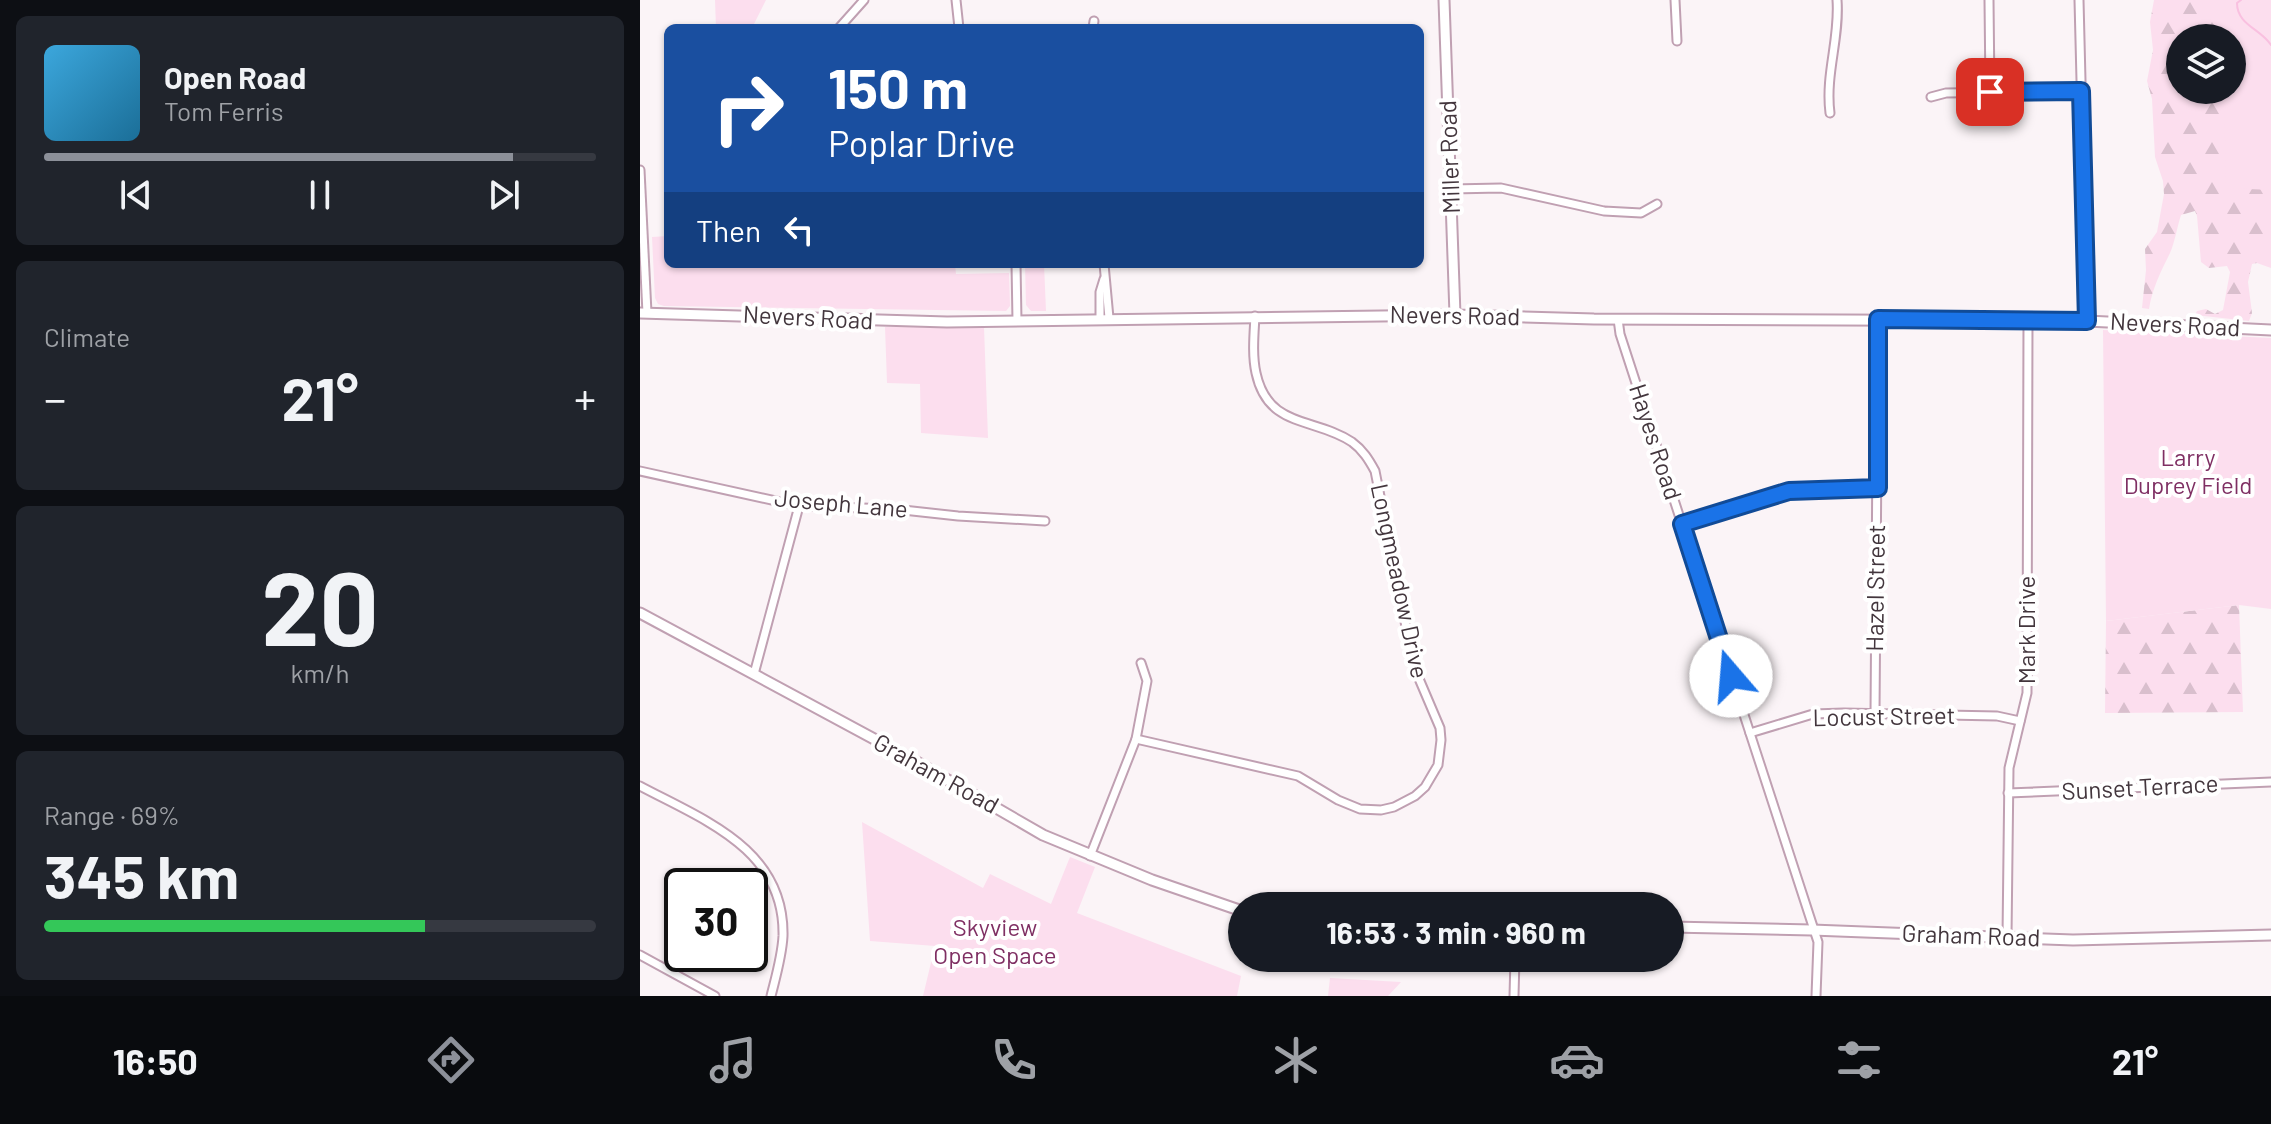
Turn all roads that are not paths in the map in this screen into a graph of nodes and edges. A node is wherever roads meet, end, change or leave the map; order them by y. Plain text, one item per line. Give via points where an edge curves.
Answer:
1 (864, 0) edge
2 (956, 0) edge
3 (1444, 0) edge
4 (1675, 0) edge
5 (1837, 0) edge
6 (1989, 0) edge
7 (2079, 0) edge
8 (843, 24) edge
9 (959, 24) edge
10 (1677, 41) dead end
11 (2081, 91) junction
12 (1990, 92) junction
13 (1931, 97) dead end
14 (1830, 113) dead end
15 (640, 170) edge
16 (1451, 189) junction
17 (1657, 204) dead end
18 (1016, 268) edge
19 (1104, 268) edge
20 (644, 313) edge
21 (1455, 315) junction
22 (1255, 316) junction
23 (1104, 318) junction
24 (1618, 319) junction
25 (1878, 319) junction
26 (1017, 321) junction
27 (2028, 321) junction
28 (2087, 321) junction
29 (2271, 330) edge
30 (640, 471) edge
31 (1878, 488) junction
32 (799, 506) junction
33 (1045, 521) dead end
34 (1682, 524) junction
35 (641, 616) edge
36 (1141, 663) dead end
37 (754, 674) junction
38 (1875, 713) junction
39 (2020, 721) junction
40 (1750, 733) junction
41 (1136, 739) junction
42 (2271, 782) edge
43 (640, 786) edge
44 (2008, 793) junction
45 (1090, 856) junction
46 (1228, 906) edge
47 (1684, 927) edge
48 (1812, 930) junction
49 (2271, 935) edge
50 (2007, 937) junction
51 (640, 955) edge
52 (1515, 972) edge
53 (715, 996) edge
54 (771, 996) edge
55 (1514, 996) edge
56 (1816, 996) edge

1 - 8 street
2 - 9 street
3 - 16 street, Miller Road
4 - 10 street
5 - 14 street via 1839,21 1827,90
6 - 12 street
7 - 11 street
11 - 12 street
11 - 28 street
12 - 13 street
15 - 20 street
16 - 17 street via 1501,188 1604,211 1641,213
16 - 21 street, Miller Road
18 - 26 street
19 - 23 street via 1109,292
20 - 26 street, Nevers Road
21 - 22 street, Nevers Road
21 - 24 street, Nevers Road
22 - 23 street, Nevers Road
22 - 41 street, Longmeadow Drive via 1254,361 1268,400 1287,417 1351,441 1375,471 1414,667 1440,728 1438,765 1415,796 1394,807 1371,810 1348,805 1298,776
23 - 26 street, Nevers Road
24 - 25 street, Nevers Road
24 - 34 street, Hayes Road
25 - 27 street, Nevers Road
25 - 31 street, Hazel Street
27 - 28 street, Nevers Road
27 - 39 street, Mark Drive via 2027,693
28 - 29 street, Nevers Road
30 - 32 street, Joseph Lane
31 - 34 street via 1789,491
31 - 38 street, Hazel Street
32 - 33 street, Joseph Lane
32 - 37 street
34 - 40 street, Hayes Road
35 - 37 street, Graham Road
36 - 41 street via 1147,681
37 - 45 street, Graham Road
38 - 39 street, Locust Street
38 - 40 street, Locust Street via 1813,714
39 - 44 street, Mark Drive
40 - 48 street, Hayes Road
41 - 45 street
42 - 44 street, Sunset Terrace
43 - 54 street via 729,834 768,876 783,933
44 - 50 street, Mark Drive
45 - 46 street, Graham Road
47 - 48 street, Graham Road
48 - 50 street, Graham Road
48 - 56 street, Hayes Road via 1818,942
49 - 50 street, Graham Road
51 - 53 street
52 - 55 street

